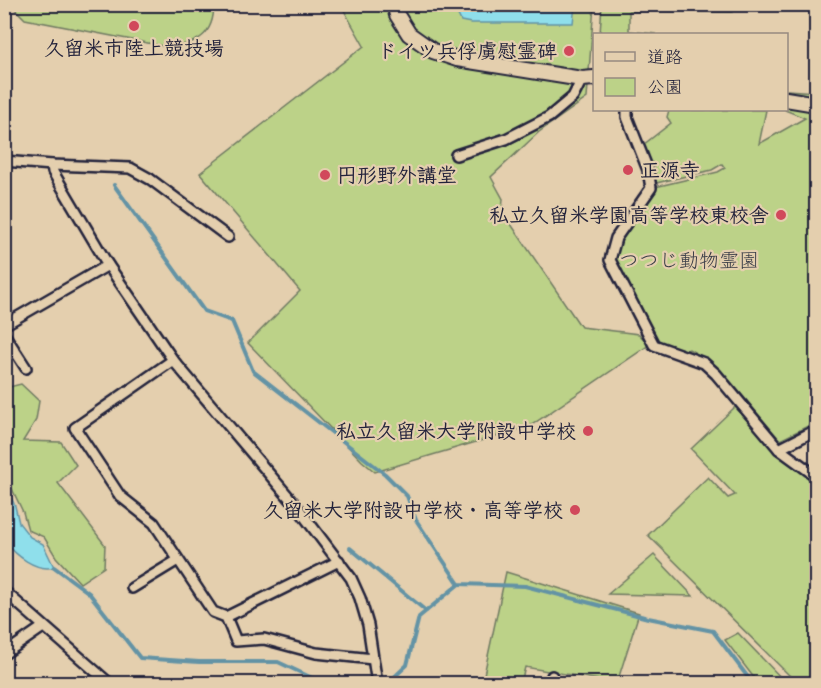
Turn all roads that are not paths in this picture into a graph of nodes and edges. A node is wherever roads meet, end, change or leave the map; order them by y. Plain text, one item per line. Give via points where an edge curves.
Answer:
1 (394, 4) edge
2 (588, 78) edge
3 (788, 99) edge
4 (816, 104) edge
5 (627, 111) edge
6 (456, 155) dead end
7 (4, 161) edge
8 (52, 165) junction
9 (228, 237) dead end
10 (108, 265) junction
11 (4, 325) edge
12 (4, 334) edge
13 (172, 360) junction
14 (26, 368) dead end
15 (816, 430) edge
16 (779, 449) junction
17 (816, 476) edge
18 (178, 560) junction
19 (339, 561) junction
20 (132, 588) dead end
21 (4, 591) edge
22 (226, 617) junction
23 (43, 627) junction
24 (4, 654) edge
25 (373, 659) junction
26 (110, 684) edge
27 (377, 684) edge

1 - 2 street via 409,34 433,51 457,59
2 - 6 street via 573,98 549,117 506,139
3 - 4 street
5 - 16 street via 651,188 616,238 610,260 654,345 704,363
7 - 8 street
8 - 9 street via 130,168
8 - 10 street
10 - 11 street
10 - 13 street
12 - 14 street
13 - 18 street via 75,428 120,496 154,523
13 - 19 street
15 - 16 street
16 - 17 street
18 - 20 street
18 - 22 street via 213,612
19 - 22 street
19 - 25 street via 360,598
21 - 23 street
22 - 25 street via 236,641 264,639 316,653
23 - 24 street
23 - 26 street
25 - 27 street

